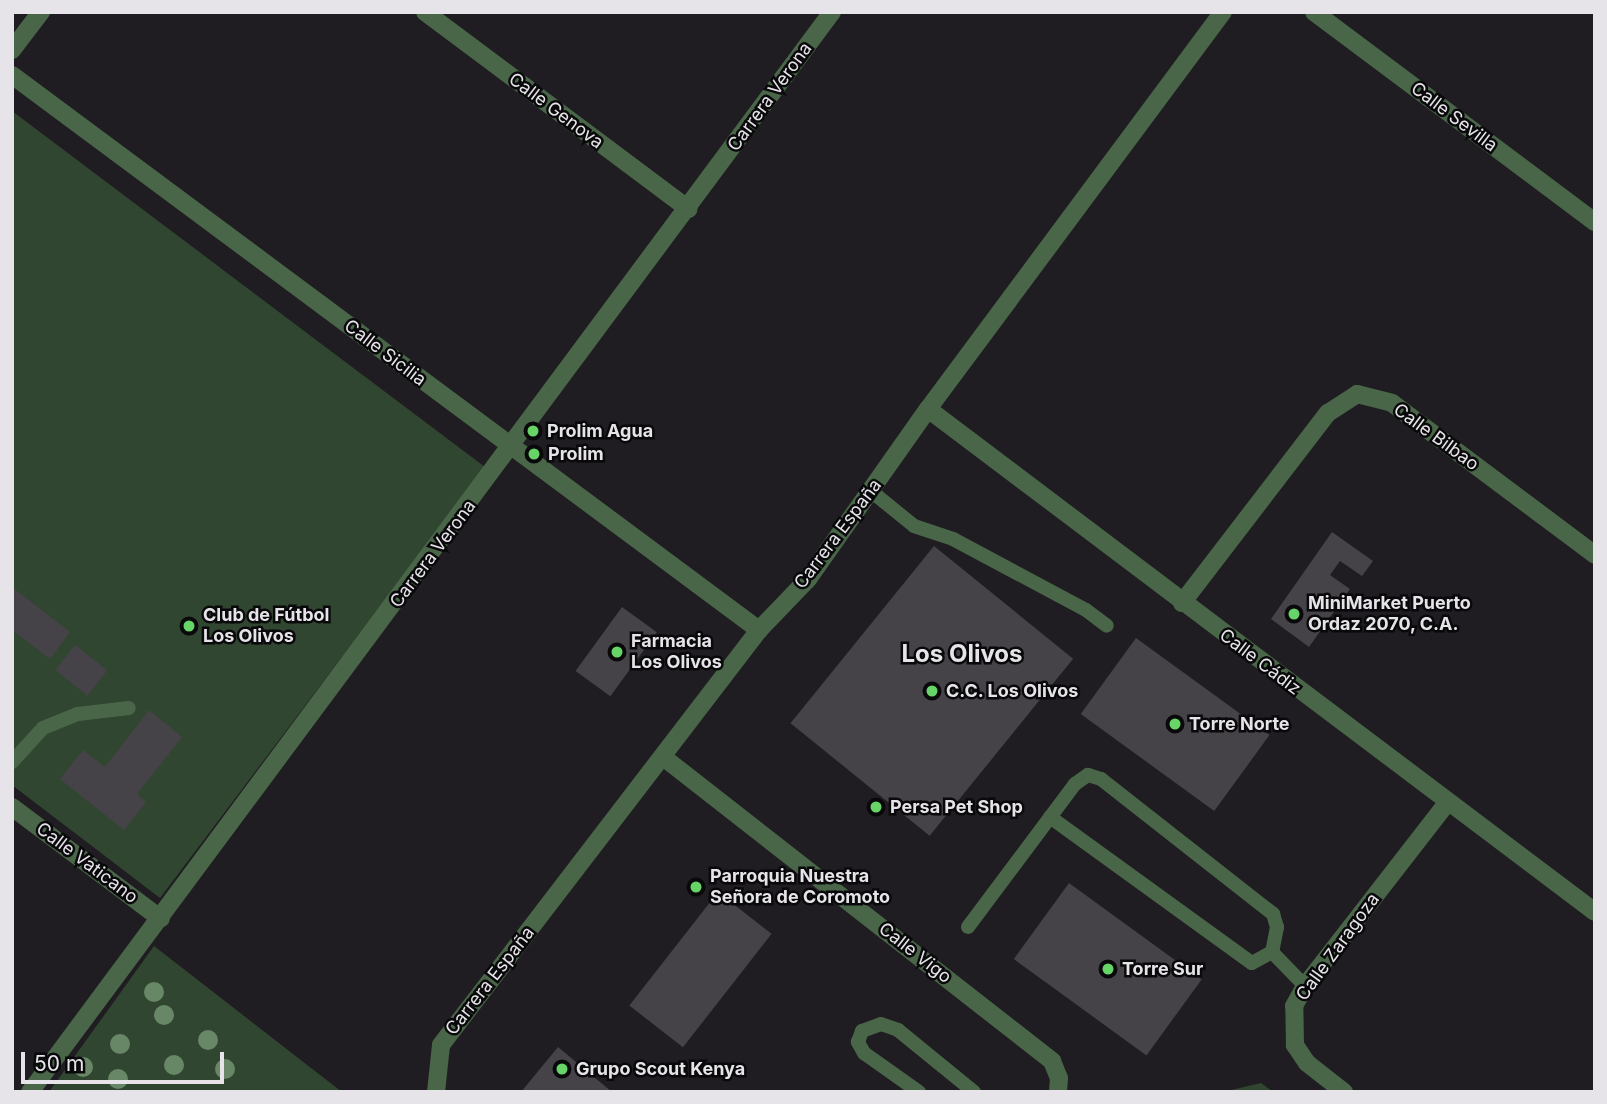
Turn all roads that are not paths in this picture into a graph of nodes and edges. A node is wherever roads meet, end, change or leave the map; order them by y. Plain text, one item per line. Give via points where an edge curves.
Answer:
1 (41, 12) edge
2 (425, 12) edge
3 (832, 12) edge
4 (1223, 12) edge
5 (1314, 12) edge
6 (12, 50) edge
7 (12, 75) edge
8 (688, 209) junction
9 (1595, 222) edge
10 (928, 409) junction
11 (513, 447) junction
12 (871, 491) junction
13 (1595, 555) edge
14 (1182, 603) junction
15 (1107, 626) dead end
16 (759, 630) junction
17 (129, 708) dead end
18 (663, 757) junction
19 (12, 762) edge
20 (1447, 803) junction
21 (12, 807) edge
22 (1050, 817) junction
23 (1595, 912) edge
24 (161, 919) junction
25 (968, 927) dead end
26 (1272, 952) junction
27 (1304, 986) junction
28 (1059, 1085) edge
29 (436, 1090) edge
30 (30, 1092) edge
31 (919, 1092) edge
32 (974, 1092) edge
33 (1344, 1092) edge

1 - 6 street
2 - 8 street, Calle Genova
3 - 8 street, Carrera Verona
4 - 10 street, Carrera España
5 - 9 street, Calle Sevilla
7 - 11 street, Calle Sicilia
8 - 11 street, Carrera Verona
10 - 12 street, Carrera España
10 - 14 street, Calle Cádiz
11 - 16 street, Calle Sicilia
11 - 24 street, Carrera Verona
12 - 15 lane via 914,526 953,539 1086,610
12 - 16 street, Carrera España via 808,579
13 - 14 street, Calle Bilbao via 1392,403 1357,394 1328,413
14 - 20 street, Calle Cádiz
16 - 18 street, Carrera España
17 - 19 lane via 78,713 43,728
18 - 28 street, Calle Vigo via 1052,1060
18 - 29 street, Carrera España via 441,1045
20 - 23 street, Calle Cádiz
20 - 27 street, Calle Zaragoza
21 - 24 street, Calle Vaticano
22 - 25 lane
22 - 26 lane via 1252,963
22 - 26 lane via 1074,784 1088,775 1101,779 1273,914 1277,927
24 - 30 street, Carrera Verona
26 - 27 lane
27 - 33 street, Calle Zaragoza via 1292,1021 1295,1045 1307,1063
31 - 32 lane via 864,1053 858,1042 862,1031 881,1024 898,1030

